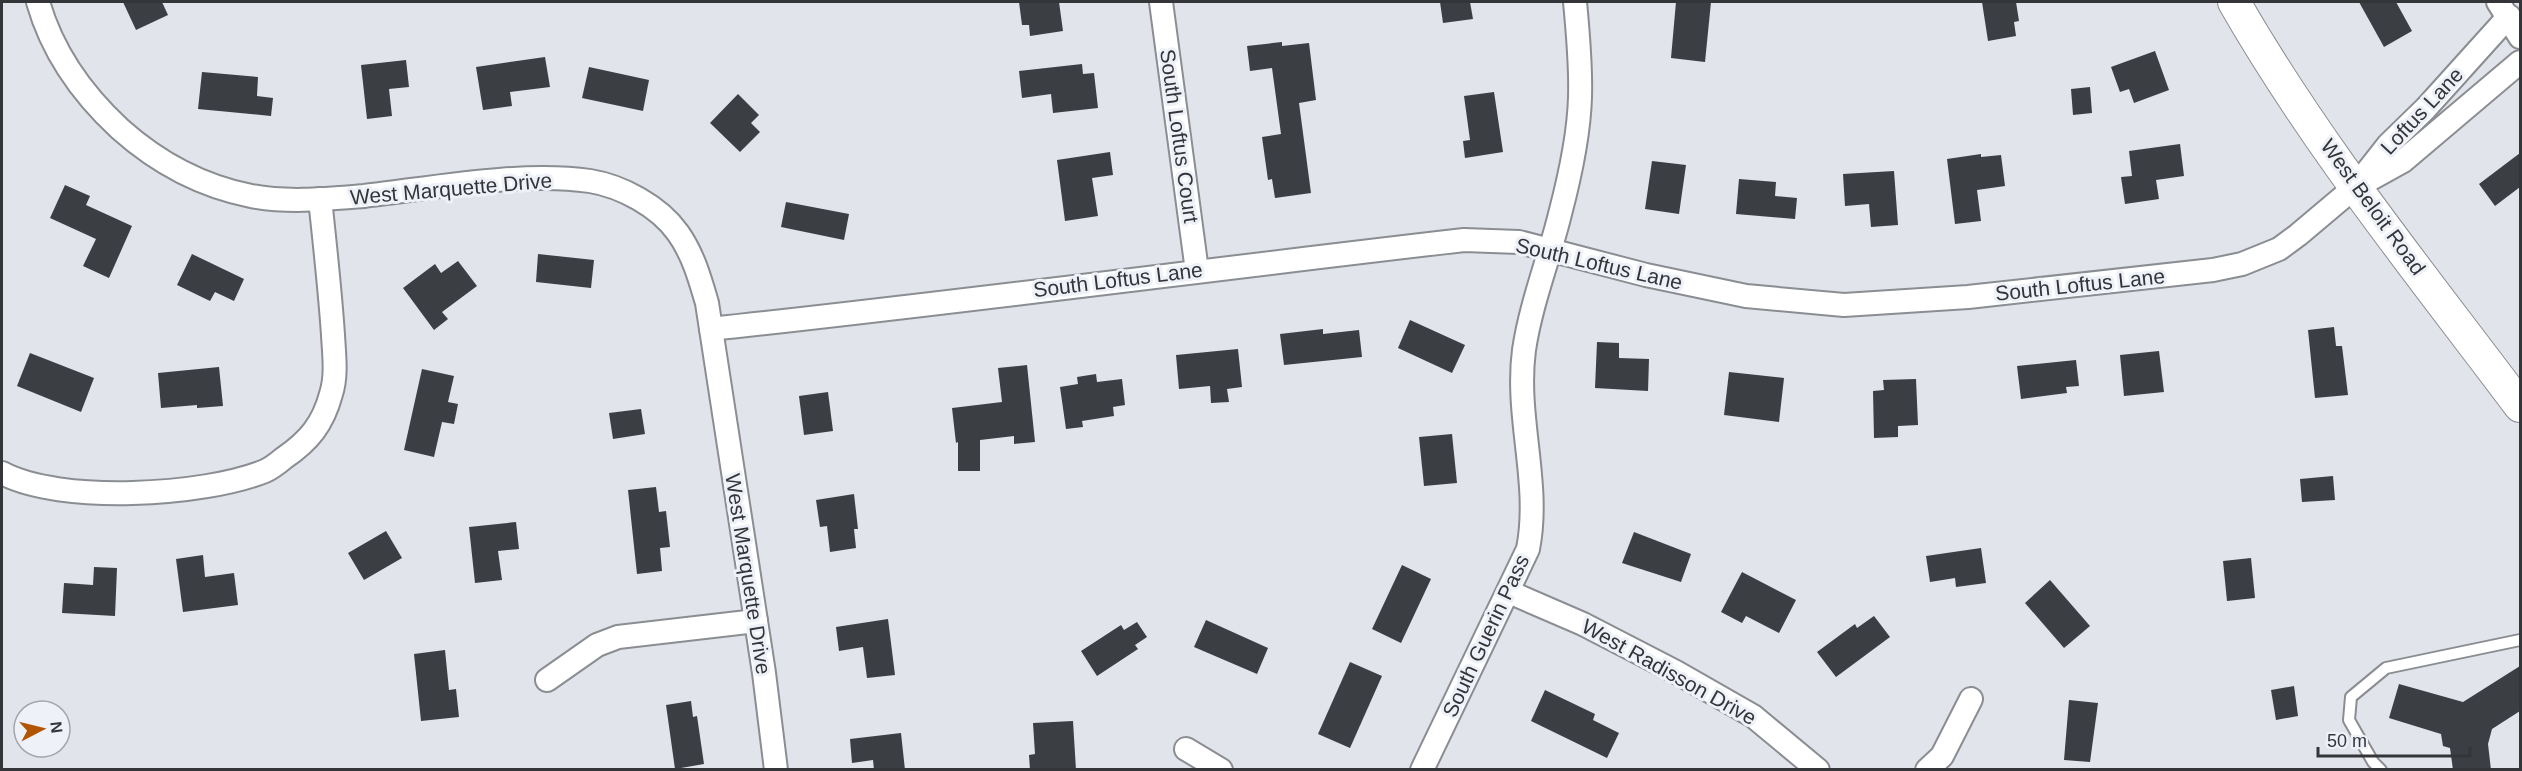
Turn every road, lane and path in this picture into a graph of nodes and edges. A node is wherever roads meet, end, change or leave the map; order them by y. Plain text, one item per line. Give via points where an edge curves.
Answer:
1 (38, 2) edge
2 (1161, 2) edge
3 (1575, 2) edge
4 (2234, 2) edge
5 (2504, 9) edge
6 (2520, 37) edge
7 (2520, 62) edge
8 (2355, 187) junction
9 (320, 199) junction
10 (1550, 250) junction
11 (1197, 271) junction
12 (711, 329) junction
13 (2520, 406) edge
14 (2, 473) edge
15 (1509, 592) junction
16 (756, 621) junction
17 (2520, 640) edge
18 (547, 680) dead end
19 (1971, 699) dead end
20 (1186, 749) dead end
21 (776, 770) edge
22 (1221, 770) edge
23 (1422, 770) edge
24 (1818, 770) edge
25 (1927, 770) edge
26 (2381, 770) edge

1 - 9 street, West Marquette Drive via 45,27 72,75 102,113 138,145 182,174 216,187 253,196
2 - 11 street, South Loftus Court
3 - 10 street, South Guerin Pass via 1580,99 1574,149
4 - 8 main road, West Beloit Road via 2277,74
5 - 6 street
5 - 8 street, Loftus Lane via 2426,108 2388,145
7 - 8 street, Loftus Lane via 2403,161
8 - 10 street, South Loftus Lane via 2278,249 2242,264 1901,303 1844,305 1746,297
8 - 13 main road, West Beloit Road
9 - 12 street, West Marquette Drive via 549,178 591,181 621,190 656,211 677,232 697,268
9 - 14 street via 331,302 332,392 322,420 304,445 266,471 172,490 112,494 48,489
10 - 11 street, South Loftus Lane via 1519,242 1464,240
10 - 15 street, South Guerin Pass via 1524,349 1521,388 1532,528 1528,549
11 - 12 street, South Loftus Lane
12 - 16 street, West Marquette Drive
15 - 23 street, South Guerin Pass
15 - 24 street, West Radisson Drive via 1583,624 1753,716
16 - 18 street via 618,637 597,645
16 - 21 street, West Marquette Drive
17 - 26 lane via 2386,668 2351,697 2349,720
19 - 25 street via 1942,756
20 - 22 street

